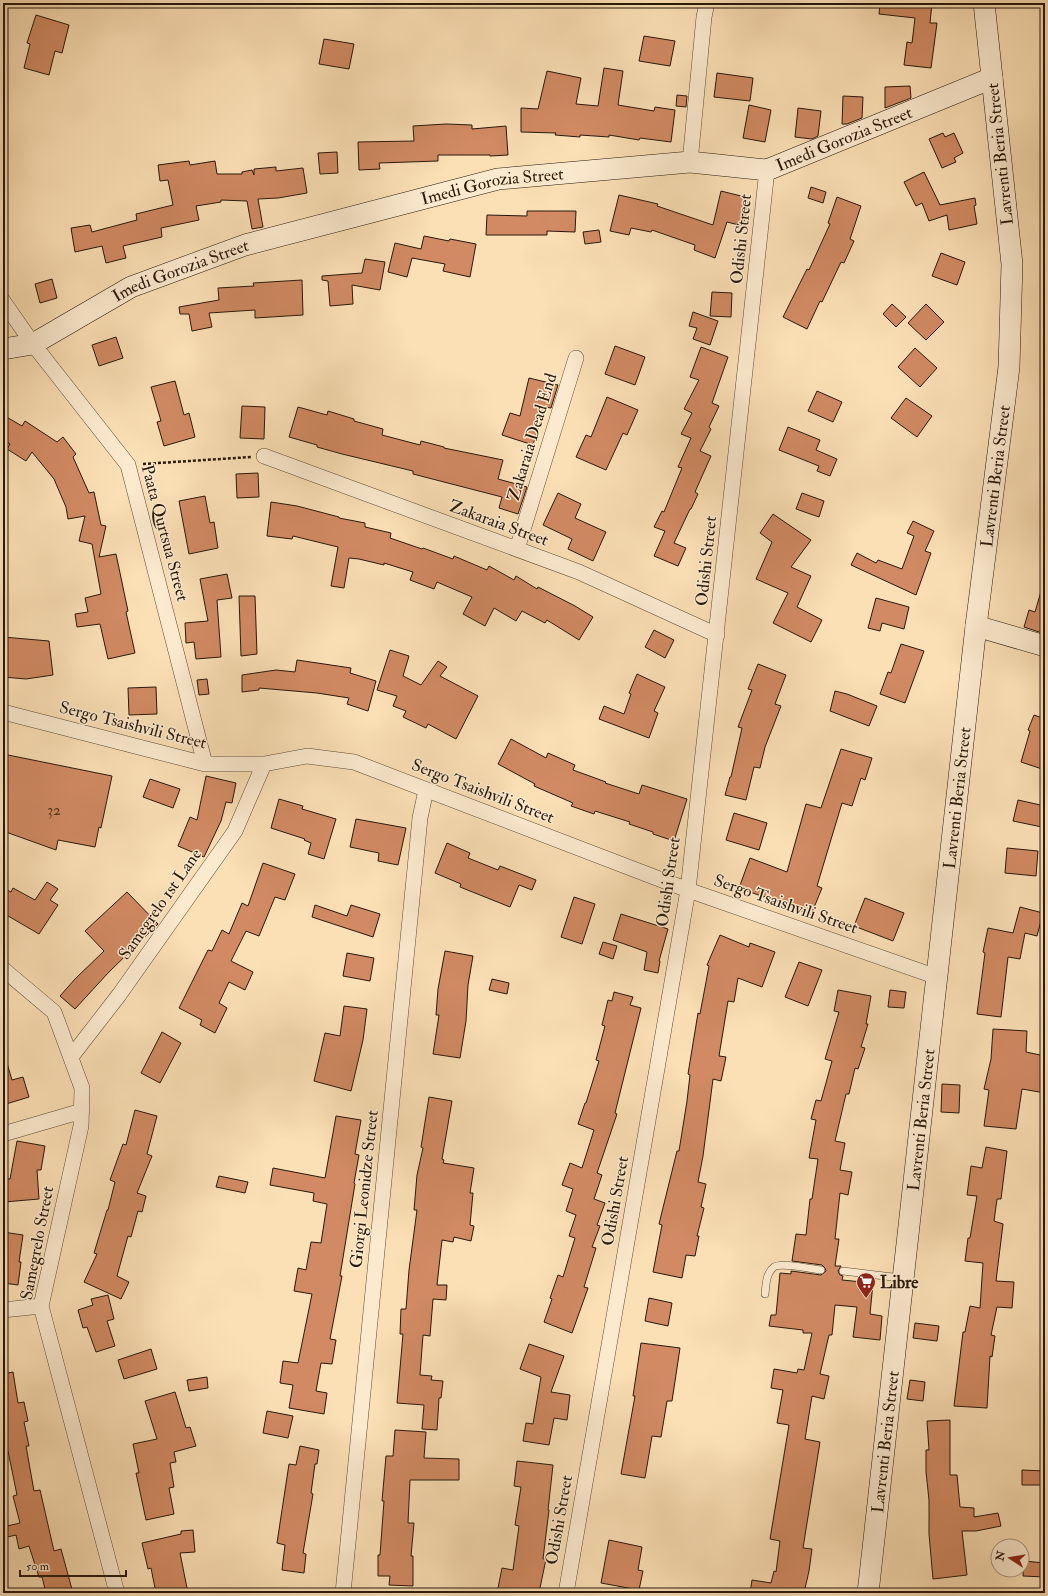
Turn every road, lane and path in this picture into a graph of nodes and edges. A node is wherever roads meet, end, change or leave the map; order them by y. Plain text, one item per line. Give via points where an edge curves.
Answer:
1 (707, 3) edge
2 (984, 3) edge
3 (992, 78) junction
4 (690, 162) junction
5 (768, 170) junction
6 (3, 301) edge
7 (33, 344) junction
8 (3, 349) edge
9 (576, 358) dead end
10 (264, 456) joint
11 (128, 465) junction
12 (517, 550) junction
13 (976, 626) junction
14 (717, 635) junction
15 (1045, 646) edge
16 (3, 712) edge
17 (205, 764) junction
18 (264, 764) junction
19 (426, 790) junction
20 (688, 890) junction
21 (3, 969) edge
22 (937, 977) junction
23 (71, 1057) junction
24 (82, 1111) junction
25 (3, 1134) edge
26 (821, 1270) dead end
27 (843, 1271) dead end
28 (903, 1278) junction
29 (765, 1294) dead end
30 (41, 1306) junction
31 (3, 1310) edge
32 (117, 1593) edge
33 (343, 1593) edge
34 (566, 1593) edge
35 (868, 1593) edge

1 - 4 street
2 - 3 main road, Lavrenti Beria Street
3 - 5 main road, Imedi Gorozia Street
3 - 13 main road, Lavrenti Beria Street via 1012,264 1009,367
4 - 5 main road, Imedi Gorozia Street
4 - 7 main road, Imedi Gorozia Street via 498,179 245,245 131,288
5 - 14 street, Odishi Street
6 - 7 street, Paata Qurtsua Street
7 - 8 main road, Imedi Gorozia Street
7 - 11 street, Paata Qurtsua Street
9 - 12 street, Zakaraia Dead End
10 - 11 path
10 - 12 street, Zakaraia Street
11 - 17 street, Paata Qurtsua Street
12 - 14 street, Zakaraia Street via 580,572
13 - 15 main road
13 - 22 main road, Lavrenti Beria Street
14 - 20 street, Odishi Street
16 - 17 street, Sergo Tsaishvili Street
17 - 18 street, Sergo Tsaishvili Street
18 - 19 street, Sergo Tsaishvili Street via 307,756 354,762
18 - 23 street, Samegrelo 1st Lane via 235,831 119,995
19 - 20 street, Sergo Tsaishvili Street
19 - 33 street, Giorgi Leonidze Street via 420,818
20 - 22 street, Sergo Tsaishvili Street
20 - 34 street, Odishi Street
21 - 23 street, Samegrelo Street via 54,1012
22 - 28 main road, Lavrenti Beria Street
23 - 24 street, Samegrelo Street via 82,1088
24 - 25 street
24 - 30 street, Samegrelo Street via 81,1126
26 - 29 lane via 781,1265 774,1267 768,1276
27 - 28 lane
28 - 35 main road, Lavrenti Beria Street
30 - 31 street
30 - 32 street, Samegrelo Street

